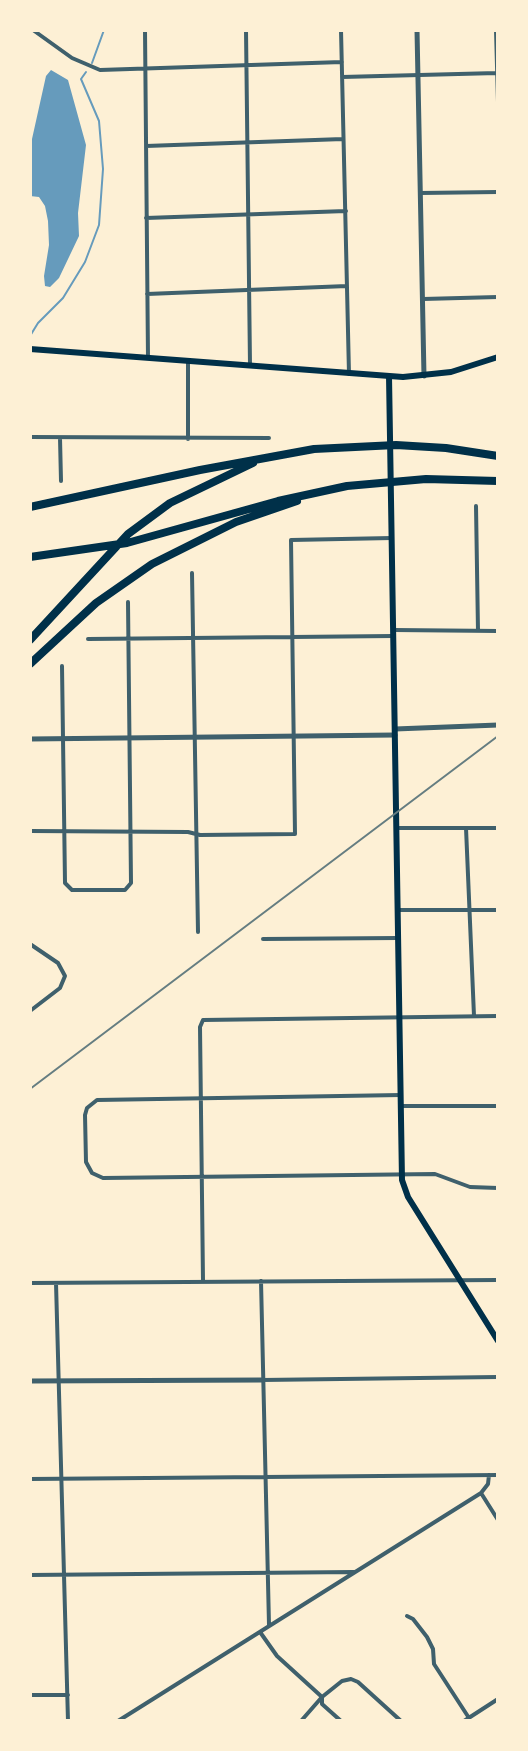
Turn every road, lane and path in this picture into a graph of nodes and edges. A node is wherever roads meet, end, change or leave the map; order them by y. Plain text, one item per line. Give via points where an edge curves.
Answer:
1 (33, 30) edge
2 (145, 30) edge
3 (246, 30) edge
4 (341, 30) edge
5 (417, 30) edge
6 (496, 30) edge
7 (342, 62) junction
8 (246, 65) junction
9 (146, 69) junction
10 (497, 73) edge
11 (418, 74) junction
12 (342, 77) junction
13 (498, 102) edge
14 (343, 139) junction
15 (247, 142) junction
16 (146, 146) junction
17 (498, 192) edge
18 (420, 193) junction
19 (346, 211) junction
20 (248, 216) junction
21 (146, 218) junction
22 (347, 286) junction
23 (249, 290) junction
24 (147, 294) junction
25 (498, 297) edge
26 (423, 299) junction
27 (30, 349) edge
28 (498, 357) edge
29 (148, 358) junction
30 (188, 362) junction
31 (250, 366) junction
32 (349, 374) junction
33 (389, 376) junction
34 (424, 376) junction
35 (30, 437) edge
36 (60, 438) junction
37 (188, 438) junction
38 (269, 438) dead end
39 (271, 456) junction
40 (498, 456) edge
41 (498, 481) edge
42 (61, 482) dead end
43 (370, 483) junction
44 (476, 506) dead end
45 (30, 507) edge
46 (392, 538) junction
47 (30, 557) edge
48 (192, 573) dead end
49 (128, 602) dead end
50 (478, 631) junction
51 (498, 631) edge
52 (394, 633) junction
53 (128, 638) junction
54 (193, 638) junction
55 (291, 638) junction
56 (88, 639) dead end
57 (30, 640) edge
58 (30, 664) edge
59 (62, 666) dead end
60 (498, 725) edge
61 (395, 732) junction
62 (292, 736) junction
63 (129, 737) junction
64 (194, 737) junction
65 (63, 738) junction
66 (30, 739) edge
67 (398, 828) junction
68 (466, 828) junction
69 (498, 828) edge
70 (30, 831) edge
71 (65, 831) junction
72 (130, 831) junction
73 (195, 834) junction
74 (399, 910) junction
75 (468, 910) junction
76 (498, 910) edge
77 (198, 932) dead end
78 (399, 938) junction
79 (263, 939) dead end
80 (30, 944) edge
81 (30, 1011) edge
82 (400, 1016) junction
83 (474, 1016) junction
84 (498, 1016) edge
85 (402, 1095) junction
86 (201, 1097) junction
87 (402, 1106) junction
88 (498, 1106) edge
89 (402, 1174) junction
90 (202, 1176) junction
91 (498, 1188) edge
92 (459, 1280) junction
93 (498, 1280) edge
94 (203, 1281) junction
95 (261, 1281) junction
96 (30, 1283) edge
97 (56, 1283) junction
98 (498, 1341) edge
99 (498, 1377) edge
100 (262, 1380) junction
101 (30, 1381) edge
102 (59, 1381) junction
103 (489, 1475) junction
104 (498, 1475) edge
105 (264, 1478) junction
106 (30, 1479) edge
107 (62, 1479) junction
108 (481, 1493) junction
109 (498, 1520) edge
110 (355, 1572) junction
111 (267, 1573) junction
112 (65, 1574) junction
113 (30, 1575) edge
114 (406, 1616) dead end
115 (269, 1626) junction
116 (260, 1632) junction
117 (30, 1695) edge
118 (68, 1695) junction
119 (322, 1697) junction
120 (498, 1699) edge
121 (469, 1718) junction
122 (68, 1721) edge
123 (118, 1721) edge
124 (301, 1721) edge
125 (341, 1721) edge
126 (401, 1721) edge
127 (464, 1721) edge

1 - 9 street via 81,63 100,70
2 - 9 street
3 - 8 street
4 - 7 street
5 - 11 street
6 - 10 street
7 - 8 street
7 - 12 street
8 - 9 street
8 - 15 street
9 - 16 street
10 - 11 street
10 - 13 street
11 - 12 street
11 - 18 street
12 - 14 street
14 - 15 street
14 - 19 street
15 - 16 street
15 - 20 street
16 - 21 street
17 - 18 street
18 - 26 street
19 - 20 street
19 - 22 street
20 - 21 street
20 - 23 street
21 - 24 street
22 - 23 street
22 - 32 street
23 - 24 street
23 - 31 street
24 - 29 street
25 - 26 street
26 - 34 street
27 - 29 main road
28 - 34 main road
29 - 30 main road
30 - 31 main road
30 - 37 street
31 - 32 main road
32 - 33 main road
33 - 34 main road
33 - 46 main road
35 - 36 street
36 - 37 street
36 - 42 street
37 - 38 street
39 - 40 highway via 381,445
39 - 45 highway
39 - 57 highway via 170,503 128,534
41 - 43 highway via 412,479
43 - 47 highway via 301,495 154,536
43 - 58 highway via 280,506 173,552 96,603
44 - 50 street
46 - 52 main road
46 - 55 street via 291,540
48 - 54 street
49 - 53 street
50 - 51 street
50 - 52 street
52 - 55 street
52 - 61 main road
53 - 54 street
53 - 56 street
53 - 63 street
54 - 55 street
54 - 64 street
55 - 62 street
59 - 65 street
60 - 61 street
61 - 62 street
61 - 67 main road
62 - 64 street
62 - 73 street via 295,834
63 - 64 street
63 - 65 street
63 - 72 street
64 - 73 street
65 - 66 street
65 - 71 street
67 - 68 street
67 - 74 main road
68 - 69 street
68 - 75 street
70 - 71 street
71 - 72 street
71 - 72 street via 65,883 72,890 125,890 131,883
72 - 73 street
73 - 77 street
74 - 75 street
74 - 78 main road
75 - 76 street
75 - 83 street
78 - 79 street
78 - 82 main road
80 - 81 street via 58,963 64,976 60,988
82 - 83 street
82 - 85 main road
82 - 86 street via 204,1020 200,1027
83 - 84 street
85 - 86 street
85 - 87 main road
86 - 90 street
86 - 90 street via 97,1100 87,1108 85,1142 88,1169 97,1176
87 - 88 street
87 - 89 main road
89 - 90 street
89 - 91 street via 435,1174 470,1187
89 - 92 main road via 408,1197
90 - 94 street
92 - 93 street
92 - 95 street
92 - 98 main road
94 - 95 street
94 - 97 street
95 - 100 street
96 - 97 street
97 - 102 street
99 - 100 street
100 - 102 street
100 - 105 street
101 - 102 street
102 - 107 street
103 - 104 street
103 - 105 street
103 - 108 street
105 - 107 street
105 - 111 street
106 - 107 street
107 - 112 street
108 - 109 street
108 - 110 street
110 - 111 street
110 - 115 street
111 - 112 street
111 - 115 street
112 - 113 street
112 - 118 street
114 - 121 street via 427,1637 434,1664
115 - 116 street
116 - 119 street via 277,1656
116 - 123 street
117 - 118 street
118 - 122 street
119 - 124 street
119 - 125 street via 322,1704
119 - 126 street via 342,1681 351,1679
120 - 121 street
121 - 127 street

